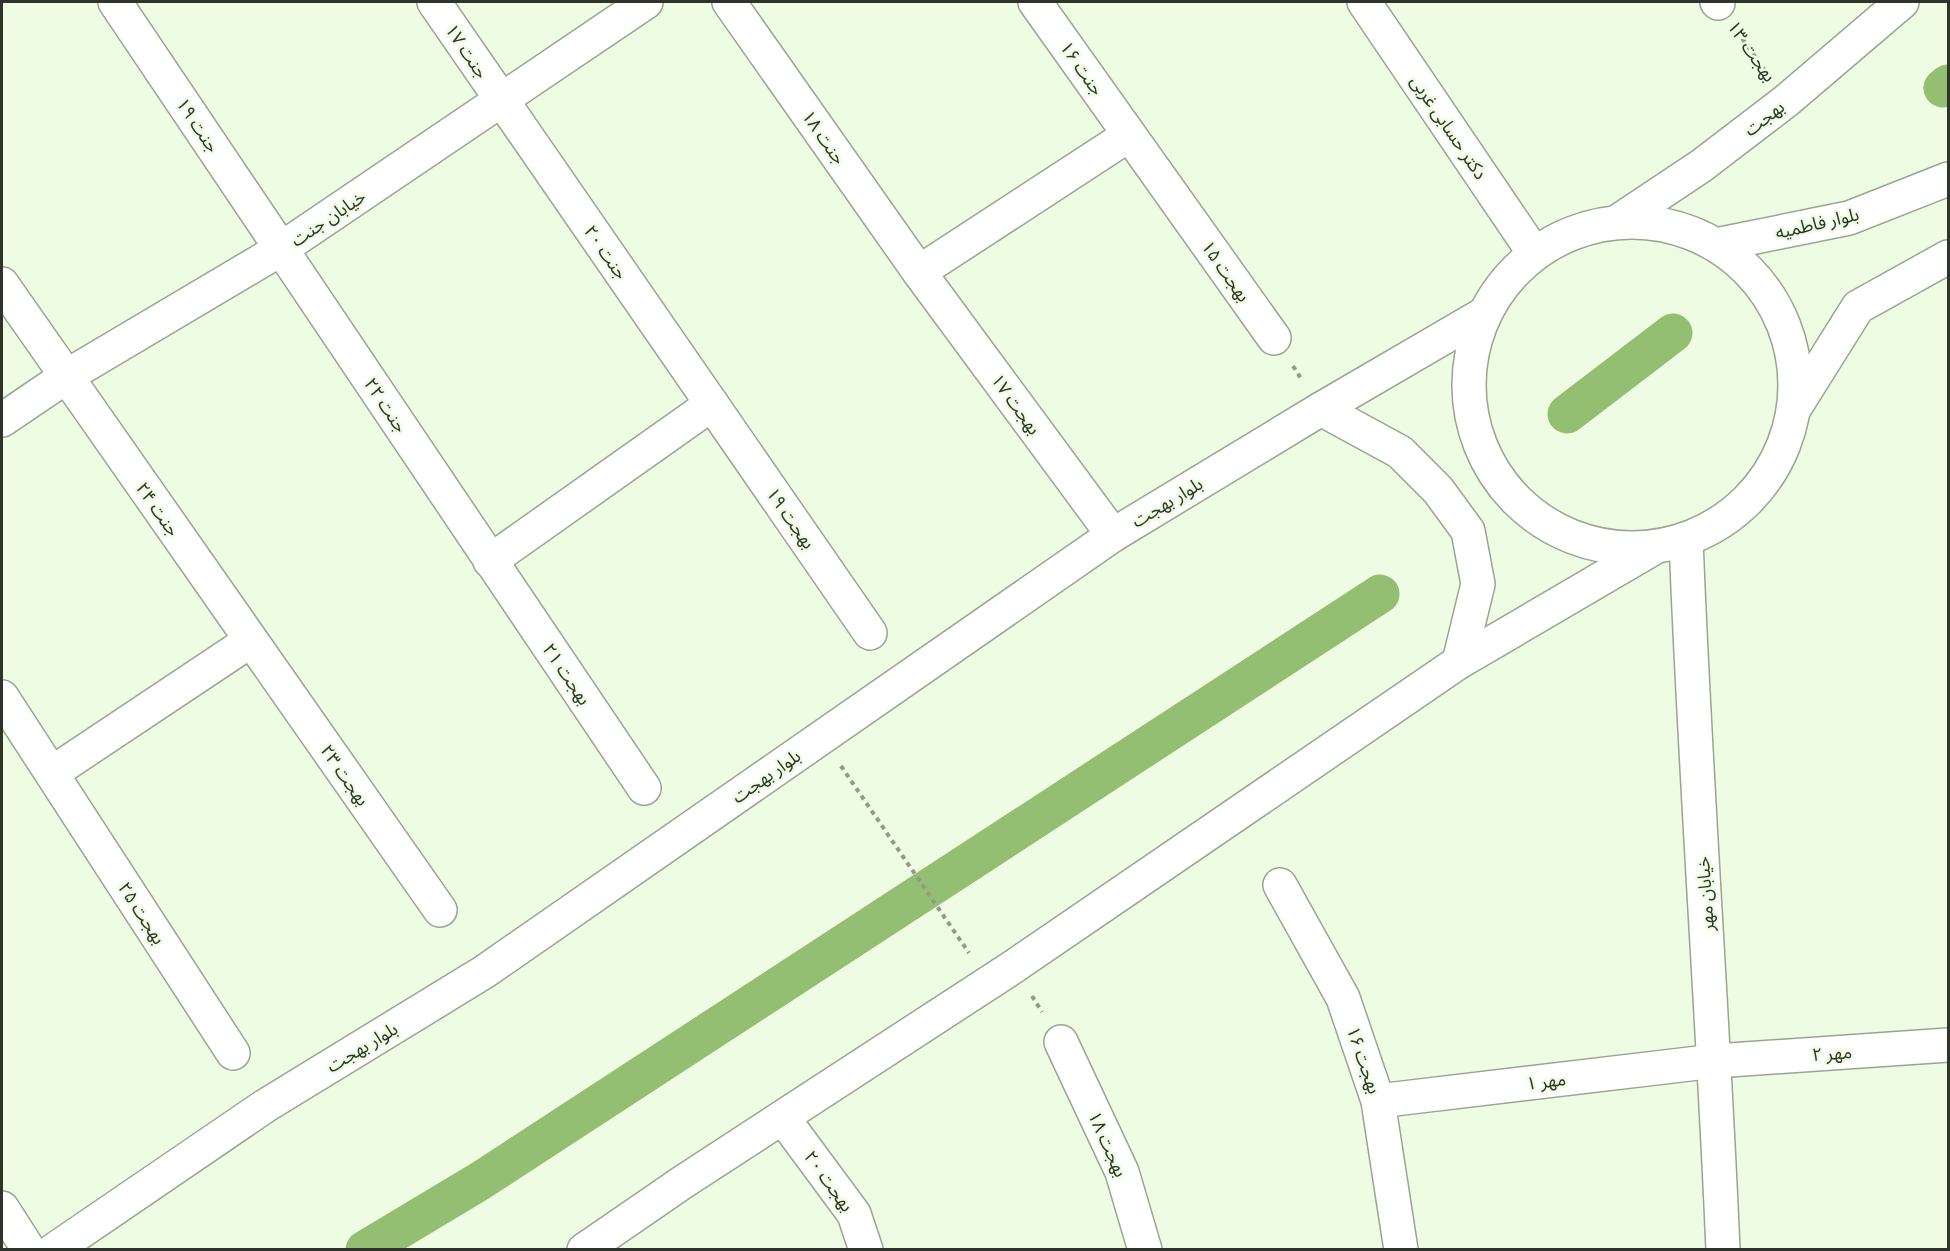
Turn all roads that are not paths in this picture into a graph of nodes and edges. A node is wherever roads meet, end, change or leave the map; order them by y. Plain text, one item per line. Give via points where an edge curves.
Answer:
1 (115, 2) edge
2 (434, 2) edge
3 (646, 2) edge
4 (729, 2) edge
5 (1035, 2) edge
6 (1364, 2) edge
7 (1902, 2) edge
8 (501, 100) junction
9 (1129, 135) junction
10 (1948, 179) edge
11 (1617, 222) junction
12 (1716, 245) junction
13 (281, 249) junction
14 (1534, 253) junction
15 (1948, 257) edge
16 (919, 272) junction
17 (2, 285) edge
18 (1484, 314) junction
19 (1274, 338) road end
20 (67, 376) junction
21 (712, 404) junction
22 (1321, 408) junction
23 (1793, 411) junction
24 (2, 420) edge
25 (1113, 535) junction
26 (1686, 539) junction
27 (1652, 549) junction
28 (490, 561) junction
29 (870, 633) dead end
30 (250, 641) junction
31 (1459, 662) junction
32 (2, 697) edge
33 (52, 773) junction
34 (644, 788) dead end
35 (1280, 885) dead end
36 (440, 910) dead end
37 (1061, 1042) road end
38 (1948, 1045) edge
39 (233, 1053) dead end
40 (1715, 1061) junction
41 (1378, 1101) junction
42 (783, 1118) junction
43 (2, 1208) edge
44 (29, 1250) edge
45 (54, 1250) edge
46 (584, 1250) edge
47 (866, 1250) edge
48 (1145, 1250) edge
49 (1401, 1250) edge
50 (1723, 1250) edge

1 - 13 street, جنت ۱۹
2 - 8 street, جنت ۱۷
3 - 8 street, خیابان جنت
4 - 16 street, جنت ۱۸
5 - 9 street, جنت ۱۶
6 - 14 street, دکتر حسابی غربی
7 - 11 street, بهجت via 1786,101 1701,166
8 - 13 street, خیابان جنت
8 - 21 street, جنت ۲۰
9 - 16 street
9 - 19 street, بهجت ۱۵
10 - 12 street, بلوار فاطمیه via 1849,218
11 - 12 street via 1668,225
11 - 14 street via 1574,231
12 - 23 street via 1747,268 1770,299 1787,334 1795,372
13 - 20 street, خیابان جنت
13 - 28 street, جنت ۲۲
14 - 18 street via 1514,270
15 - 23 street via 1858,307
16 - 25 street, بهجت ۱۷
17 - 20 street, جنت ۲۴
18 - 22 street, بلوار بهجت
18 - 27 street via 1467,382 1481,451 1522,508 1542,520 1583,543
20 - 24 street, خیابان جنت
20 - 30 street, جنت ۲۴
21 - 28 street
21 - 29 street, بهجت ۱۹
22 - 25 street, بلوار بهجت
22 - 31 street via 1400,452 1438,490 1468,531 1478,584
23 - 26 street via 1777,461 1746,504
25 - 45 street, بلوار بهجت via 484,972 265,1106
26 - 27 street
26 - 40 street, خیابان مهر
27 - 31 street
28 - 34 street, بهجت ۲۱
30 - 33 street
30 - 36 street, بهجت ۲۳
31 - 42 street via 1013,967
32 - 33 street, بهجت ۲۵
33 - 39 street, بهجت ۲۵
35 - 41 street, بهجت ۱۶ via 1343,998
37 - 48 street, بهجت ۱۸ via 1122,1172
38 - 40 street, مهر ۲
40 - 41 street, مهر ۱
40 - 50 street, خیابان مهر
41 - 49 street, بهجت ۱۶
42 - 46 street
42 - 47 street, بهجت ۲۰ via 854,1214
43 - 44 street

